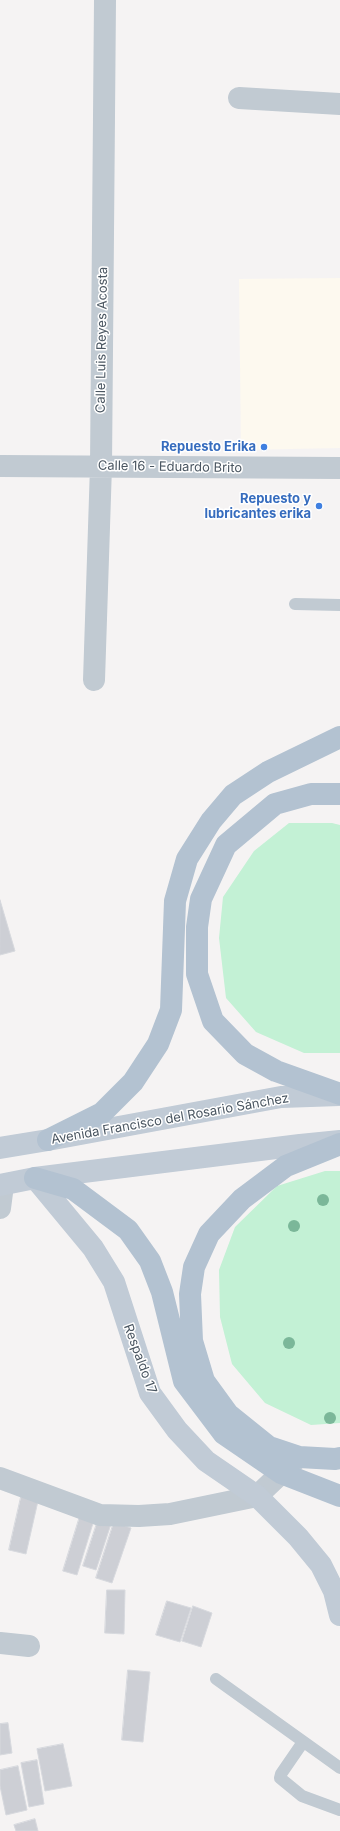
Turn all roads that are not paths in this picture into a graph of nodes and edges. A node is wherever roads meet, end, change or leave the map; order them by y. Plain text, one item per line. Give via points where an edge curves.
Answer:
1 (105, 0) edge
2 (239, 98) dead end
3 (340, 104) edge
4 (0, 466) edge
5 (101, 466) junction
6 (340, 468) edge
7 (295, 604) dead end
8 (340, 605) edge
9 (94, 680) dead end
10 (340, 737) edge
11 (340, 794) edge
12 (340, 1095) edge
13 (48, 1140) junction
14 (340, 1143) edge
15 (0, 1147) edge
16 (35, 1178) junction
17 (1, 1185) edge
18 (0, 1208) edge
19 (299, 1457) junction
20 (340, 1458) edge
21 (281, 1473) junction
22 (0, 1478) edge
23 (257, 1496) junction
24 (340, 1496) edge
25 (340, 1615) edge
26 (0, 1643) edge
27 (29, 1646) dead end
28 (216, 1679) dead end
29 (303, 1742) junction
30 (340, 1768) edge
31 (340, 1810) edge

1 - 5 street, Calle Luis Reyes Acosta
2 - 3 street
4 - 5 street, Calle 16 - Eduardo Brito
5 - 6 street, Calle 16 - Eduardo Brito
5 - 9 street, Calle Luis Reyes Acosta
7 - 8 lane
10 - 13 main road via 268,772 233,795 210,822 187,859 175,901 171,1010 158,1044 133,1082 102,1113
11 - 12 main road via 311,794 275,804 226,846 201,899 197,927 197,974 213,1021 245,1054 276,1071
12 - 13 main road, Avenida Francisco del Rosario Sánchez via 281,1097
13 - 15 main road, Avenida Francisco del Rosario Sánchez
14 - 16 main road via 300,1145
14 - 19 main road via 286,1166 242,1199 209,1234 194,1267 190,1294 192,1341 204,1381 228,1414 263,1442
16 - 17 main road
16 - 21 main road via 73,1190 128,1230 150,1261 162,1292 184,1381 224,1434
16 - 23 main road, Respaldo 17 via 93,1248 114,1282 150,1393 177,1430 206,1461
17 - 18 street
19 - 20 main road
19 - 21 street
21 - 23 street
21 - 24 main road
22 - 23 street via 100,1515 170,1514
23 - 25 main road, Respaldo 17 via 298,1537 321,1565 334,1591
26 - 27 street
28 - 29 lane
29 - 30 lane
29 - 31 lane via 280,1778 302,1796

